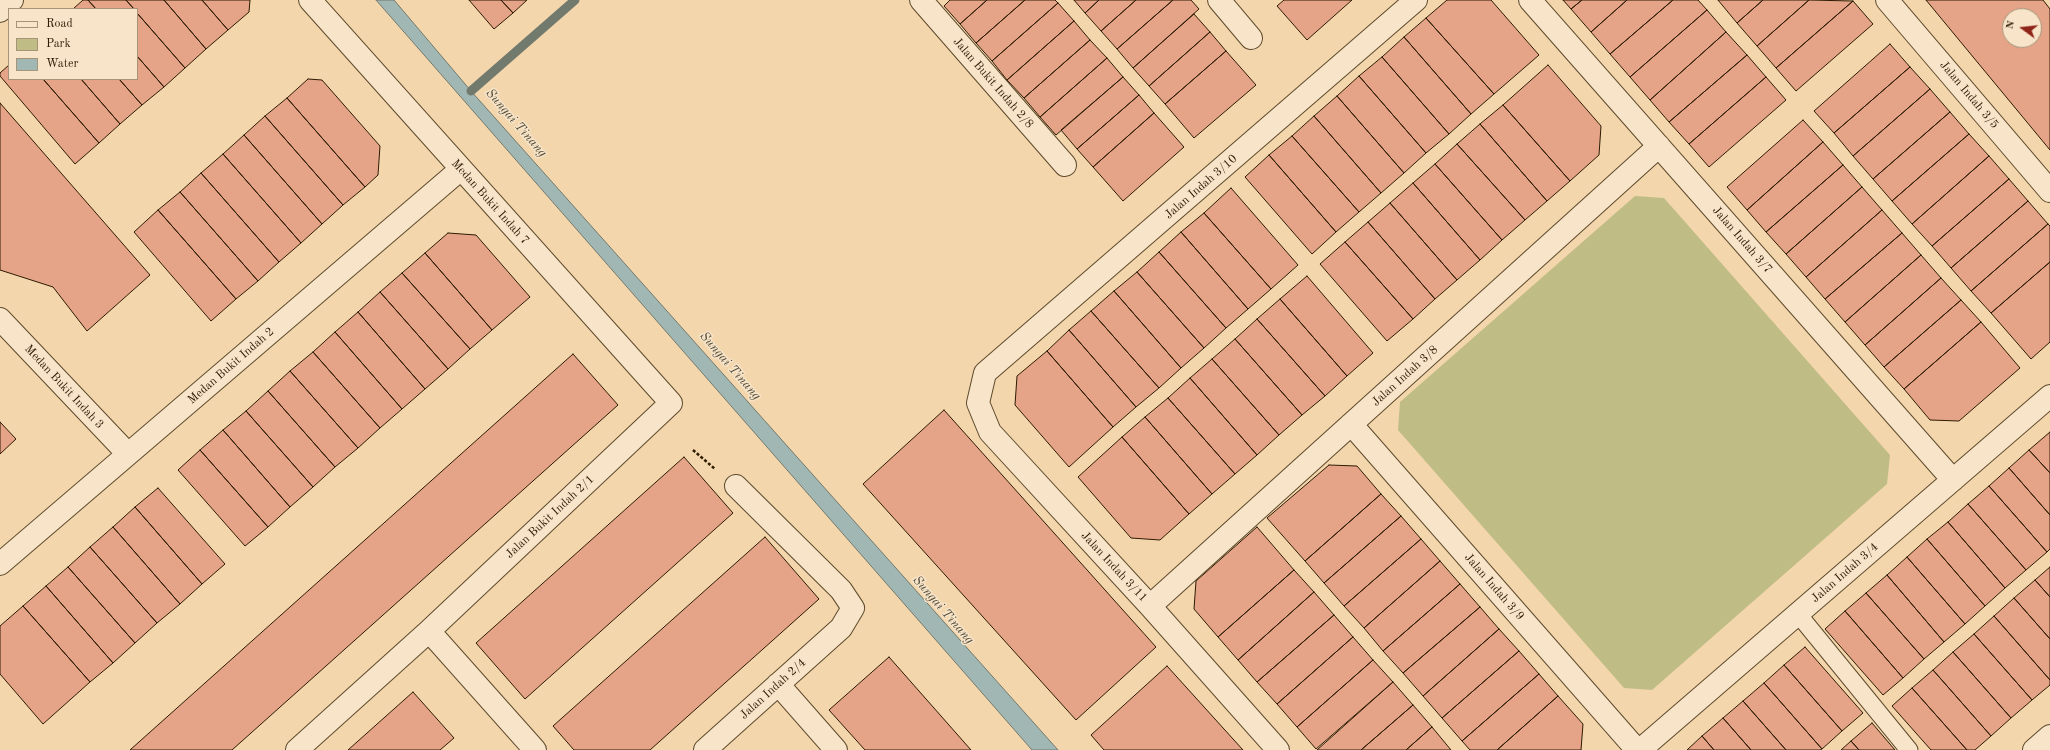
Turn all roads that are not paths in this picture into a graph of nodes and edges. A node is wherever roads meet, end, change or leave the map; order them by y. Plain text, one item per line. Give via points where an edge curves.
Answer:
1 (12, 0) edge
2 (310, 0) edge
3 (921, 0) edge
4 (1219, 0) edge
5 (1416, 0) edge
6 (1530, 0) edge
7 (1887, 0) edge
8 (0, 10) edge
9 (1251, 38) dead end
10 (1659, 146) junction
11 (1065, 165) dead end
12 (461, 169) junction
13 (2050, 190) edge
14 (0, 319) edge
15 (985, 373) joint
16 (2050, 396) edge
17 (672, 403) joint
18 (1351, 424) junction
19 (128, 454) junction
20 (1953, 480) junction
21 (736, 486) dead end
22 (0, 564) edge
23 (1150, 606) junction
24 (1798, 614) junction
25 (429, 631) junction
26 (778, 684) junction
27 (2050, 736) edge
28 (297, 750) edge
29 (535, 750) edge
30 (705, 750) edge
31 (836, 750) edge
32 (1278, 750) edge
33 (1639, 750) edge
34 (1909, 750) edge
35 (2034, 750) edge

1 - 8 street
2 - 12 street, Medan Bukit Indah 7
3 - 11 street, Jalan Bukit Indah 2/8
4 - 9 street
5 - 15 street, Jalan Indah 3/10
6 - 10 street, Jalan Indah 3/7
7 - 13 street, Jalan Indah 3/5
10 - 18 street, Jalan Indah 3/8
10 - 20 street, Jalan Indah 3/7
12 - 17 street, Medan Bukit Indah 7
12 - 19 street, Medan Bukit Indah 2
14 - 19 street, Medan Bukit Indah 3
15 - 23 street, Jalan Indah 3/11 via 978,403 990,432
16 - 20 street, Jalan Indah 3/4
17 - 25 street, Jalan Bukit Indah 2/1
18 - 23 street, Jalan Indah 3/8
18 - 33 street, Jalan Indah 3/9
19 - 22 street, Medan Bukit Indah 2
20 - 24 street, Jalan Indah 3/4
21 - 26 street, Jalan Indah 2/4 via 841,590 853,608 841,628
23 - 32 street, Jalan Indah 3/11
24 - 33 street, Jalan Indah 3/4
24 - 34 lane
25 - 28 street, Jalan Bukit Indah 2/1
25 - 29 street
26 - 30 street, Jalan Indah 2/4
26 - 31 street
27 - 35 street

